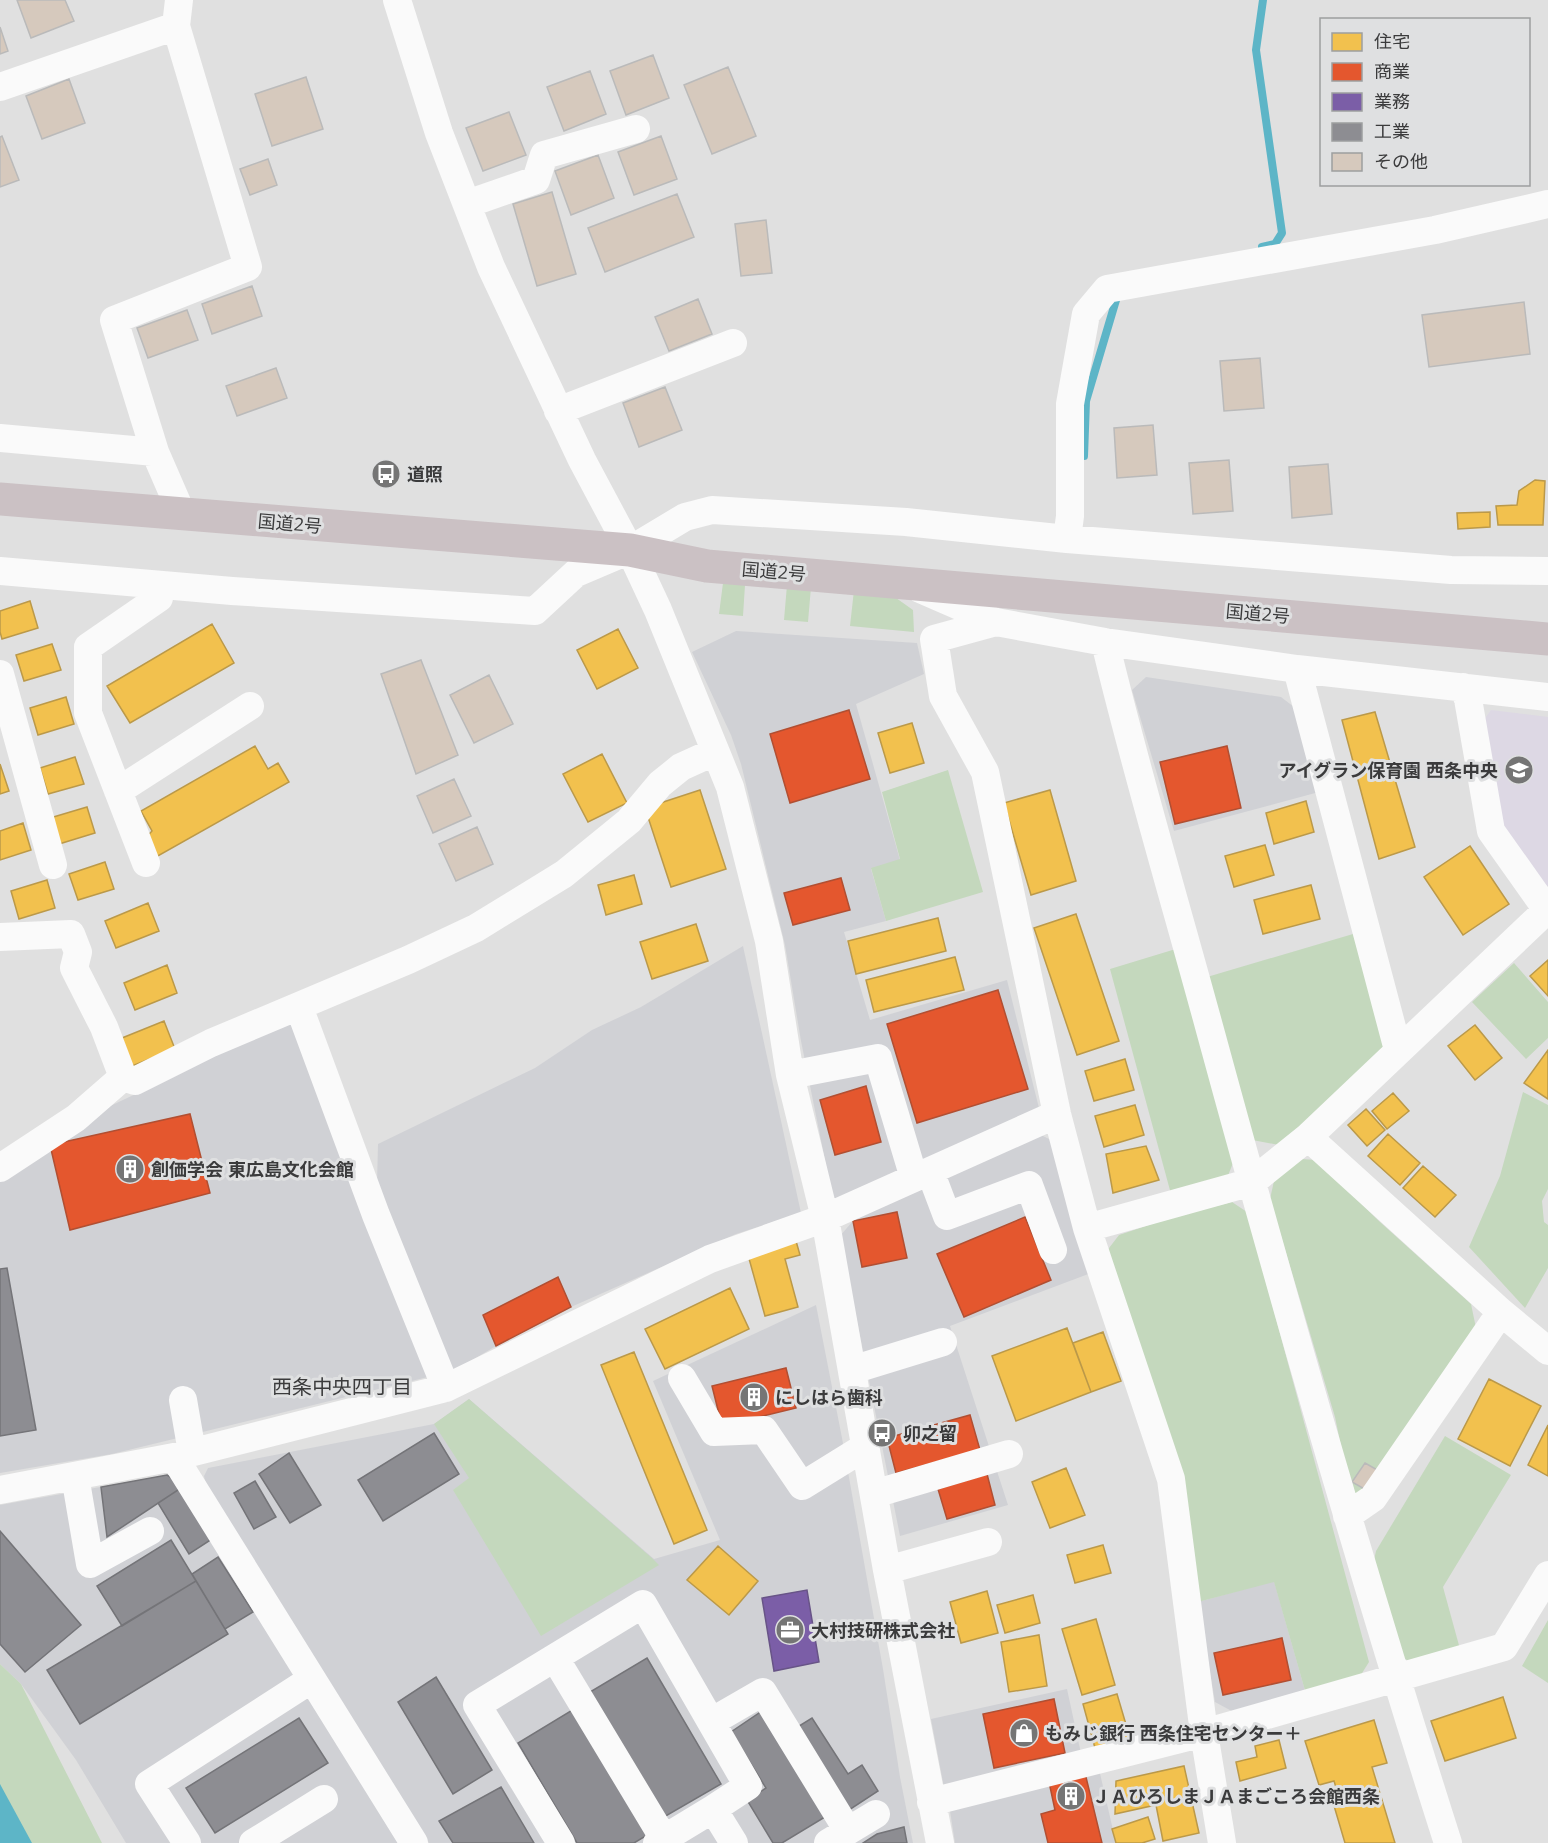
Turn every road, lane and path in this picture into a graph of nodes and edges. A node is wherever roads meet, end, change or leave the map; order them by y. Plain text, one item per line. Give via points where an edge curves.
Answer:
1 (397, 0) edge
2 (178, 13) edge
3 (0, 87) edge
4 (636, 129) dead end
5 (467, 204) junction
6 (1548, 204) edge
7 (733, 343) dead end
8 (558, 411) junction
9 (0, 438) edge
10 (155, 452) junction
11 (0, 499) edge
12 (182, 514) junction
13 (1067, 539) junction
14 (630, 550) junction
15 (0, 571) edge
16 (1548, 571) edge
17 (904, 582) junction
18 (159, 598) dead end
19 (996, 622) junction
20 (1548, 639) edge
21 (1105, 642) junction
22 (1297, 669) junction
23 (0, 674) edge
24 (1463, 687) junction
25 (1548, 697) edge
26 (250, 705) dead end
27 (714, 752) junction
28 (118, 791) junction
29 (146, 863) dead end
30 (52, 865) dead end
31 (1548, 909) edge
32 (0, 937) edge
33 (299, 1007) junction
34 (1398, 1050) junction
35 (790, 1075) junction
36 (123, 1077) junction
37 (1057, 1114) junction
38 (1308, 1137) junction
39 (0, 1168) edge
40 (922, 1174) junction
41 (1252, 1182) junction
42 (825, 1218) junction
43 (1087, 1228) junction
44 (1053, 1250) dead end
45 (1501, 1312) junction
46 (943, 1342) dead end
47 (1548, 1351) edge
48 (852, 1370) junction
49 (682, 1378) dead end
50 (446, 1388) junction
51 (183, 1400) dead end
52 (865, 1447) junction
53 (1009, 1454) dead end
54 (183, 1455) junction
55 (75, 1476) junction
56 (0, 1491) edge
57 (874, 1494) junction
58 (1347, 1516) junction
59 (150, 1531) dead end
60 (988, 1542) dead end
61 (887, 1570) junction
62 (1548, 1575) edge
63 (555, 1658) junction
64 (312, 1679) junction
65 (1395, 1680) junction
66 (711, 1722) junction
67 (1204, 1733) junction
68 (324, 1799) dead end
69 (931, 1802) junction
70 (713, 1809) junction
71 (876, 1814) dead end
72 (838, 1837) edge
73 (661, 1841) edge
74 (187, 1843) edge
75 (253, 1843) edge
76 (414, 1843) edge
77 (561, 1843) edge
78 (734, 1843) edge
79 (940, 1843) edge
80 (1222, 1843) edge
81 (1448, 1843) edge

1 - 5 street via 439,133
2 - 3 street
2 - 10 street via 248,267 114,320
4 - 5 street via 544,155 536,180
5 - 8 street via 491,267
6 - 13 street via 1435,230 1107,289 1086,314 1070,404
7 - 8 street
8 - 14 street
9 - 10 street
10 - 12 street
11 - 12 highway, 国道2号
12 - 14 highway, 国道2号
13 - 14 street via 906,522 711,510 685,517
13 - 16 street via 1451,570
14 - 15 street via 576,573 535,611
14 - 17 highway, 国道2号 via 707,566
14 - 27 street
17 - 19 street
17 - 20 highway, 国道2号
18 - 28 street via 88,647 88,713
19 - 21 street
19 - 37 street via 934,639 943,696 985,772
21 - 22 street
21 - 41 street
22 - 24 street
22 - 34 street
23 - 30 street
24 - 25 street
24 - 31 street via 1491,831
26 - 28 street
27 - 33 street via 681,767 660,784 629,821 564,874 476,928
27 - 35 street via 730,787 769,940
28 - 29 street
31 - 34 street
32 - 36 street via 71,934 78,952 74,968 104,1027
33 - 36 street via 135,1081
33 - 50 street via 376,1215
34 - 38 street
35 - 40 street via 878,1058
35 - 42 street
36 - 39 street via 76,1118
37 - 40 street
37 - 43 street
38 - 41 street
38 - 45 street
40 - 42 street
40 - 44 street via 947,1216 1029,1185
41 - 43 street
41 - 58 street
42 - 48 street
42 - 50 street via 710,1259
43 - 67 street via 1170,1479
45 - 47 street
45 - 58 street via 1373,1498
46 - 48 street
48 - 52 street
49 - 52 street via 714,1432 764,1430 802,1486
50 - 54 street via 388,1395
51 - 54 street
52 - 57 street
53 - 57 street
54 - 55 street
54 - 64 street
55 - 56 street
55 - 59 street via 90,1564
57 - 61 street
58 - 65 street
60 - 61 street
61 - 69 street
62 - 65 street via 1504,1647
63 - 66 street via 643,1604
63 - 73 street
63 - 77 street via 477,1705
64 - 74 street via 149,1784
64 - 76 street
65 - 67 street
65 - 81 street
66 - 70 street via 748,1786
66 - 72 street via 763,1692
67 - 69 street
67 - 80 street
68 - 75 street
69 - 79 street
70 - 73 street
70 - 78 street
71 - 72 street

